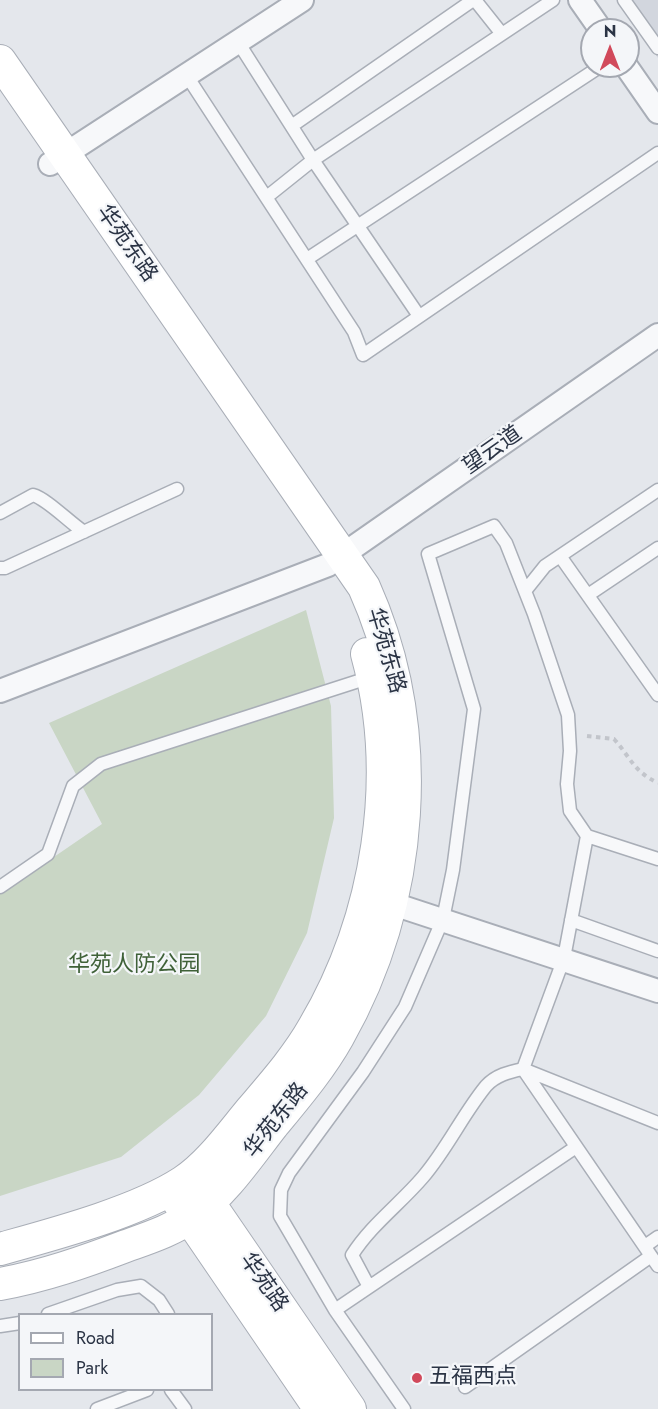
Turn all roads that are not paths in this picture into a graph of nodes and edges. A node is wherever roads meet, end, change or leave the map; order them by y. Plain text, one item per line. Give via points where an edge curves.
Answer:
1 (302, 0) edge
2 (474, 0) edge
3 (553, 0) edge
4 (580, 0) edge
5 (624, 0) edge
6 (593, 18) edge
7 (502, 34) junction
8 (238, 42) junction
9 (658, 48) edge
10 (0, 61) edge
11 (187, 76) junction
12 (583, 78) edge
13 (634, 78) edge
14 (0, 90) edge
15 (658, 112) edge
16 (293, 125) junction
17 (658, 153) edge
18 (57, 159) junction
19 (313, 160) junction
20 (268, 196) junction
21 (357, 226) junction
22 (307, 259) junction
23 (419, 316) junction
24 (658, 335) edge
25 (177, 489) dead end
26 (658, 490) edge
27 (0, 513) edge
28 (84, 532) junction
29 (658, 548) edge
30 (560, 556) junction
31 (336, 560) junction
32 (0, 568) edge
33 (525, 591) junction
34 (588, 595) junction
35 (383, 674) junction
36 (0, 691) edge
37 (658, 695) edge
38 (586, 836) junction
39 (658, 859) edge
40 (0, 888) edge
41 (380, 899) junction
42 (442, 920) junction
43 (571, 920) junction
44 (658, 951) edge
45 (564, 958) junction
46 (658, 991) edge
47 (523, 1069) junction
48 (658, 1123) edge
49 (576, 1146) junction
50 (239, 1147) junction
51 (181, 1183) junction
52 (206, 1208) junction
53 (658, 1238) edge
54 (0, 1249) edge
55 (651, 1256) edge
56 (237, 1265) junction
57 (0, 1284) edge
58 (368, 1285) junction
59 (335, 1310) junction
60 (51, 1313) edge
61 (167, 1313) edge
62 (18, 1323) edge
63 (0, 1326) edge
64 (465, 1387) dead end
65 (142, 1391) edge
66 (172, 1391) edge
67 (97, 1409) edge
68 (185, 1409) edge
69 (320, 1409) edge
70 (350, 1409) edge
71 (404, 1409) edge

1 - 8 street
2 - 7 lane
2 - 16 lane
3 - 7 lane
4 - 6 street
5 - 9 lane
7 - 19 lane
8 - 11 street
8 - 16 lane
10 - 18 street, 华苑东路
11 - 18 street
11 - 20 lane
12 - 21 lane
13 - 15 street
14 - 18 street, 华苑东路
16 - 19 lane
17 - 23 lane
18 - 31 street, 华苑东路
19 - 20 lane
19 - 21 lane
20 - 22 lane
21 - 22 lane
21 - 23 lane
22 - 23 lane via 354,332 363,355
24 - 31 street, 望云道
25 - 28 lane
26 - 30 lane
27 - 28 lane via 33,495 43,498 60,516
28 - 32 lane
29 - 34 lane
30 - 33 lane via 545,566
30 - 34 lane
31 - 35 street, 华苑东路 via 359,628
31 - 36 street, 望云道
33 - 38 lane via 568,715 570,812
33 - 42 lane via 506,543 494,526 428,554 474,710 453,870
34 - 37 lane
35 - 40 lane via 101,764 73,786 48,855
35 - 41 street, 华苑东路
38 - 39 lane
38 - 43 lane
41 - 42 street
41 - 50 street, 华苑东路 via 315,1026
42 - 45 street
42 - 59 lane via 405,1007 281,1190 280,1216
43 - 44 lane
43 - 45 lane
45 - 46 street
45 - 47 lane
47 - 48 lane
47 - 49 lane
47 - 58 lane via 501,1074 487,1085 422,1178 365,1235 352,1255
49 - 55 lane
49 - 58 lane
50 - 51 street, 华苑东路
50 - 52 street via 218,1162
50 - 56 street
51 - 52 street, 华苑路
51 - 54 street via 87,1222
52 - 56 street, 华苑路
52 - 57 street via 152,1237 43,1276
53 - 55 lane
55 - 64 lane
56 - 69 street, 华苑路
56 - 70 street, 华苑路
58 - 59 lane
59 - 71 lane
60 - 61 lane via 117,1290 141,1286 159,1300
62 - 63 lane
65 - 67 lane
66 - 68 lane

